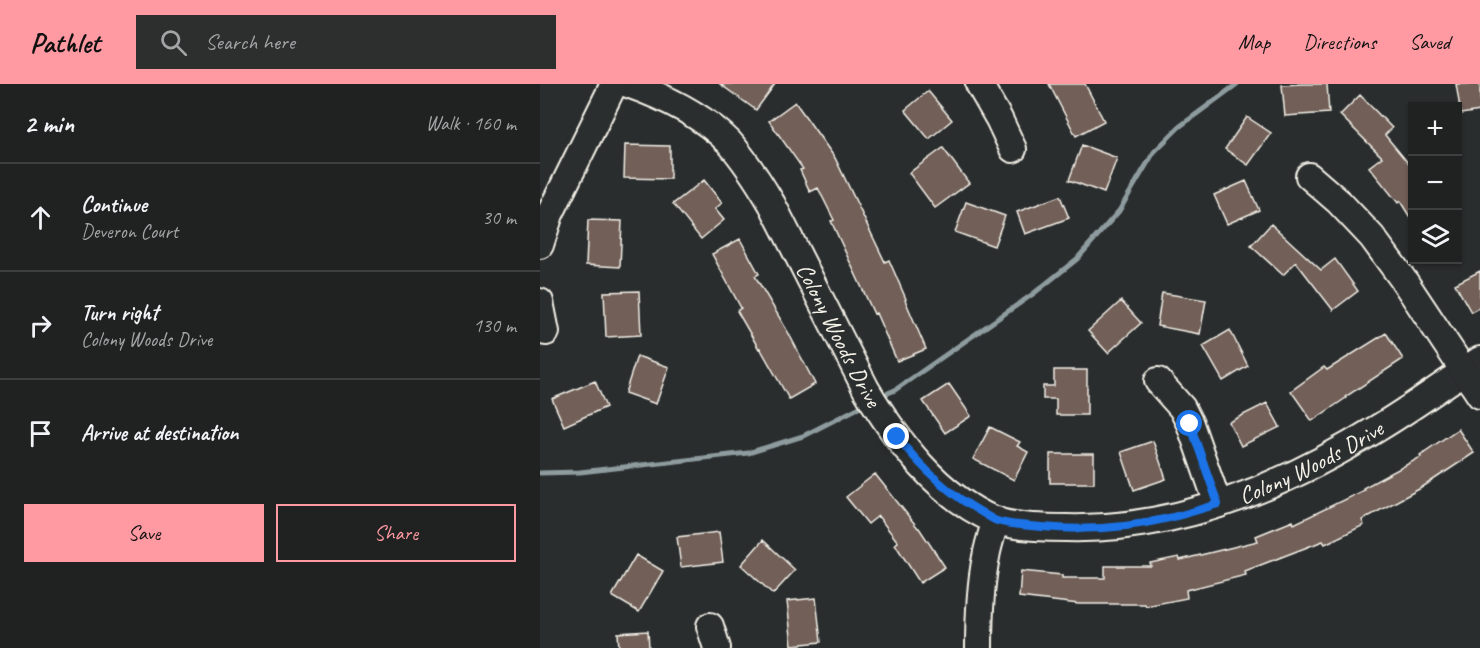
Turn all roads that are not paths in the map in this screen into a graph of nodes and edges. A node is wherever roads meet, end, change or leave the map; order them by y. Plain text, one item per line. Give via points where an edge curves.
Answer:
1 (614, 84) edge
2 (628, 84) edge
3 (979, 84) edge
4 (1013, 149) dead end
5 (1309, 176) dead end
6 (540, 245) edge
7 (540, 303) edge
8 (546, 332) dead end
9 (1472, 366) edge
10 (1158, 381) dead end
11 (1480, 395) edge
12 (1218, 504) junction
13 (996, 520) junction
14 (979, 648) edge

1 - 6 street via 550,214
2 - 13 street, Colony Woods Drive via 695,114 742,158 772,204 883,417 914,458 944,487
3 - 4 street
5 - 9 street via 1372,237
7 - 8 street
9 - 11 street
9 - 12 street, Colony Woods Drive via 1377,429 1314,464
10 - 12 street via 1182,408 1190,424
12 - 13 street, Colony Woods Drive via 1170,518 1115,527 1052,528
13 - 14 street via 982,583

